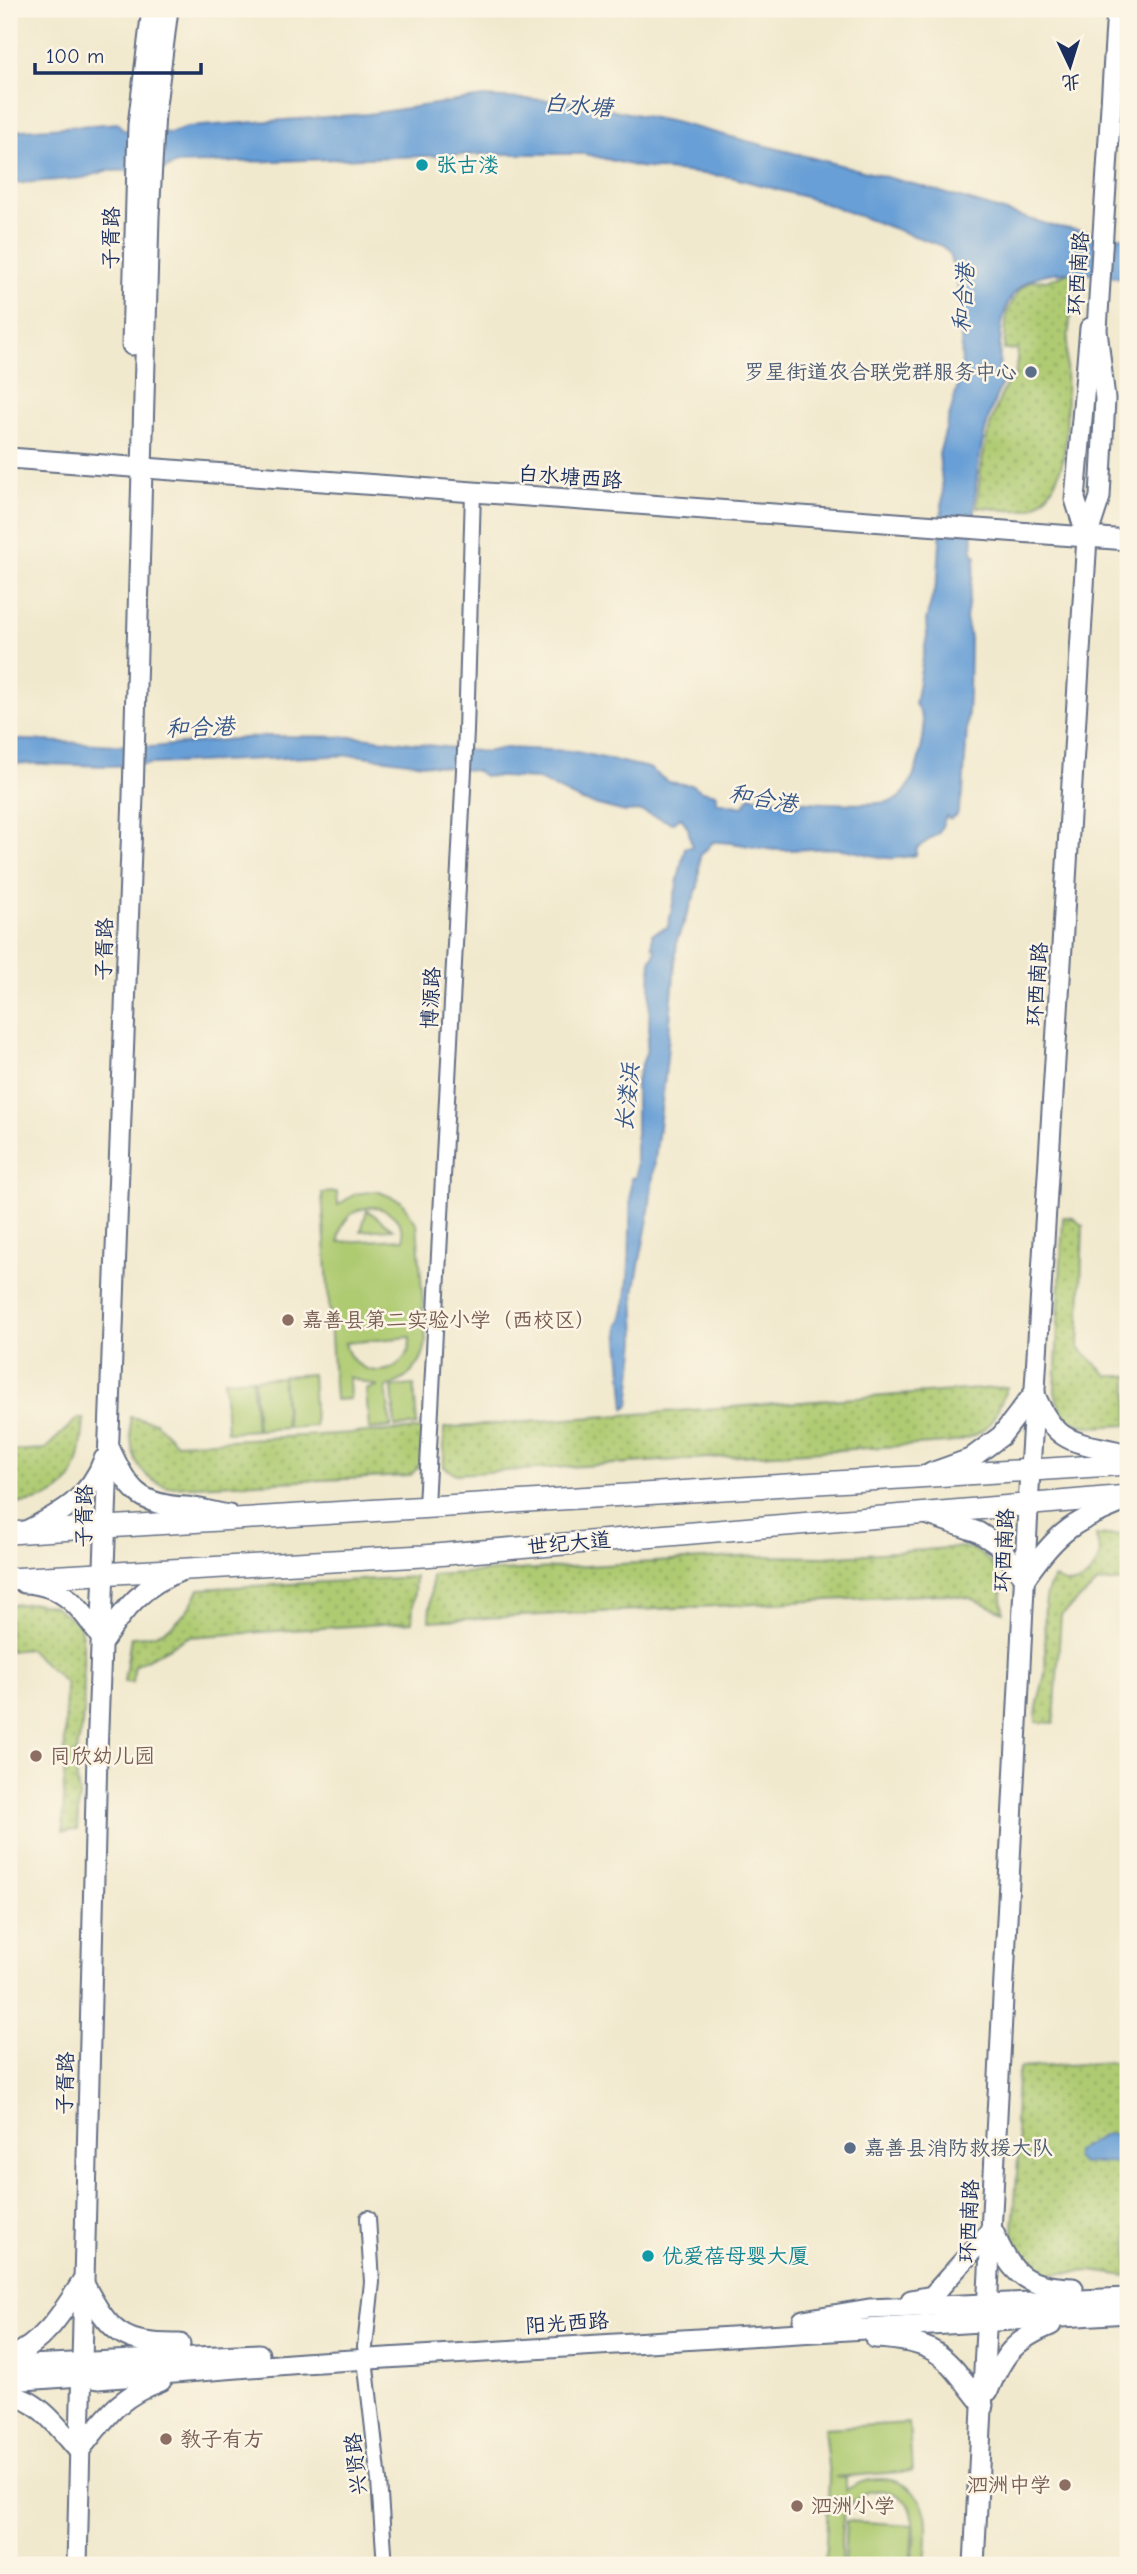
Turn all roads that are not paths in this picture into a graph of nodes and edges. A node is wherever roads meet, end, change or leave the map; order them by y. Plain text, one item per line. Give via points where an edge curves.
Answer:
1 (152, 9) edge
2 (168, 9) edge
3 (1106, 9) edge
4 (1117, 9) edge
5 (146, 124) junction
6 (1101, 192) junction
7 (9, 458) edge
8 (140, 468) junction
9 (473, 492) junction
10 (1087, 537) junction
11 (1128, 540) edge
12 (1035, 1392) junction
13 (108, 1445) junction
14 (1128, 1454) edge
15 (1128, 1464) edge
16 (1030, 1470) junction
17 (919, 1477) junction
18 (1128, 1498) edge
19 (1029, 1503) junction
20 (426, 1506) junction
21 (920, 1512) junction
22 (248, 1518) junction
23 (106, 1527) junction
24 (16, 1532) edge
25 (186, 1569) junction
26 (105, 1573) junction
27 (1025, 1578) junction
28 (9, 1581) edge
29 (103, 1641) junction
30 (369, 2218) dead end
31 (992, 2229) junction
32 (83, 2281) junction
33 (1127, 2303) edge
34 (869, 2309) junction
35 (987, 2313) junction
36 (1068, 2318) junction
37 (833, 2330) junction
38 (365, 2353) junction
39 (220, 2354) junction
40 (9, 2358) edge
41 (9, 2366) edge
42 (80, 2369) junction
43 (180, 2374) junction
44 (9, 2381) edge
45 (9, 2396) edge
46 (983, 2405) junction
47 (79, 2451) junction
48 (77, 2565) edge
49 (385, 2565) edge
50 (974, 2565) edge

1 - 5 street, 子胥路
2 - 5 street, 子胥路
3 - 6 street, 环西南路
4 - 6 street, 环西南路
5 - 8 street, 子胥路 via 131,429
6 - 10 street, 环西南路 via 1093,329 1104,411 1100,497
7 - 8 street, 白水塘西路
8 - 9 street, 白水塘西路
8 - 13 street, 子胥路 via 134,772
9 - 10 street, 白水塘西路
9 - 20 street, 博源路 via 466,731
10 - 11 street, 白水塘西路
10 - 12 street, 环西南路
12 - 14 street via 1044,1416 1077,1445
12 - 16 street, 环西南路
12 - 17 street via 1001,1436 970,1459
13 - 22 street via 122,1475 141,1498 166,1508 187,1507
13 - 23 street, 子胥路
13 - 24 street via 87,1493 54,1517
15 - 16 main road, 世纪大道
16 - 17 main road, 世纪大道
16 - 19 street, 环西南路
17 - 20 main road, 世纪大道
18 - 19 main road, 世纪大道
18 - 27 street via 1066,1528
19 - 21 main road, 世纪大道
19 - 27 street, 环西南路
20 - 22 main road, 世纪大道
21 - 25 main road, 世纪大道 via 423,1556
21 - 27 street via 978,1532 998,1545
22 - 23 main road, 世纪大道
23 - 24 main road, 世纪大道
23 - 26 street, 子胥路
25 - 26 main road, 世纪大道
25 - 29 street via 146,1587
26 - 28 main road, 世纪大道
26 - 29 street, 子胥路
27 - 31 street, 环西南路
28 - 29 street via 60,1591 86,1614
29 - 32 street, 子胥路
30 - 38 street, 兴贤路 via 372,2282
31 - 33 street via 1006,2260 1027,2280 1047,2287 1097,2289
31 - 34 street via 932,2296
31 - 35 street, 环西南路
32 - 39 street via 111,2328 128,2339 191,2344
32 - 40 street via 38,2341
32 - 42 street, 子胥路
33 - 35 street, 阳光西路
33 - 36 street, 阳光西路
34 - 35 street, 阳光西路
34 - 38 street, 阳光西路 via 806,2320
35 - 36 street, 阳光西路
35 - 37 street, 阳光西路
35 - 46 street, 环西南路
36 - 46 street via 1030,2333 1002,2357
37 - 38 street, 阳光西路
37 - 46 street via 925,2344 957,2369
38 - 39 street, 阳光西路
38 - 43 street, 阳光西路
38 - 49 street, 兴贤路
39 - 42 street, 阳光西路
41 - 42 street, 阳光西路
42 - 43 street, 阳光西路 via 99,2379
42 - 44 street, 阳光西路
42 - 47 street, 子胥路
43 - 47 street via 132,2392
45 - 47 street via 47,2415
46 - 50 street, 环西南路
47 - 48 street, 子胥路

